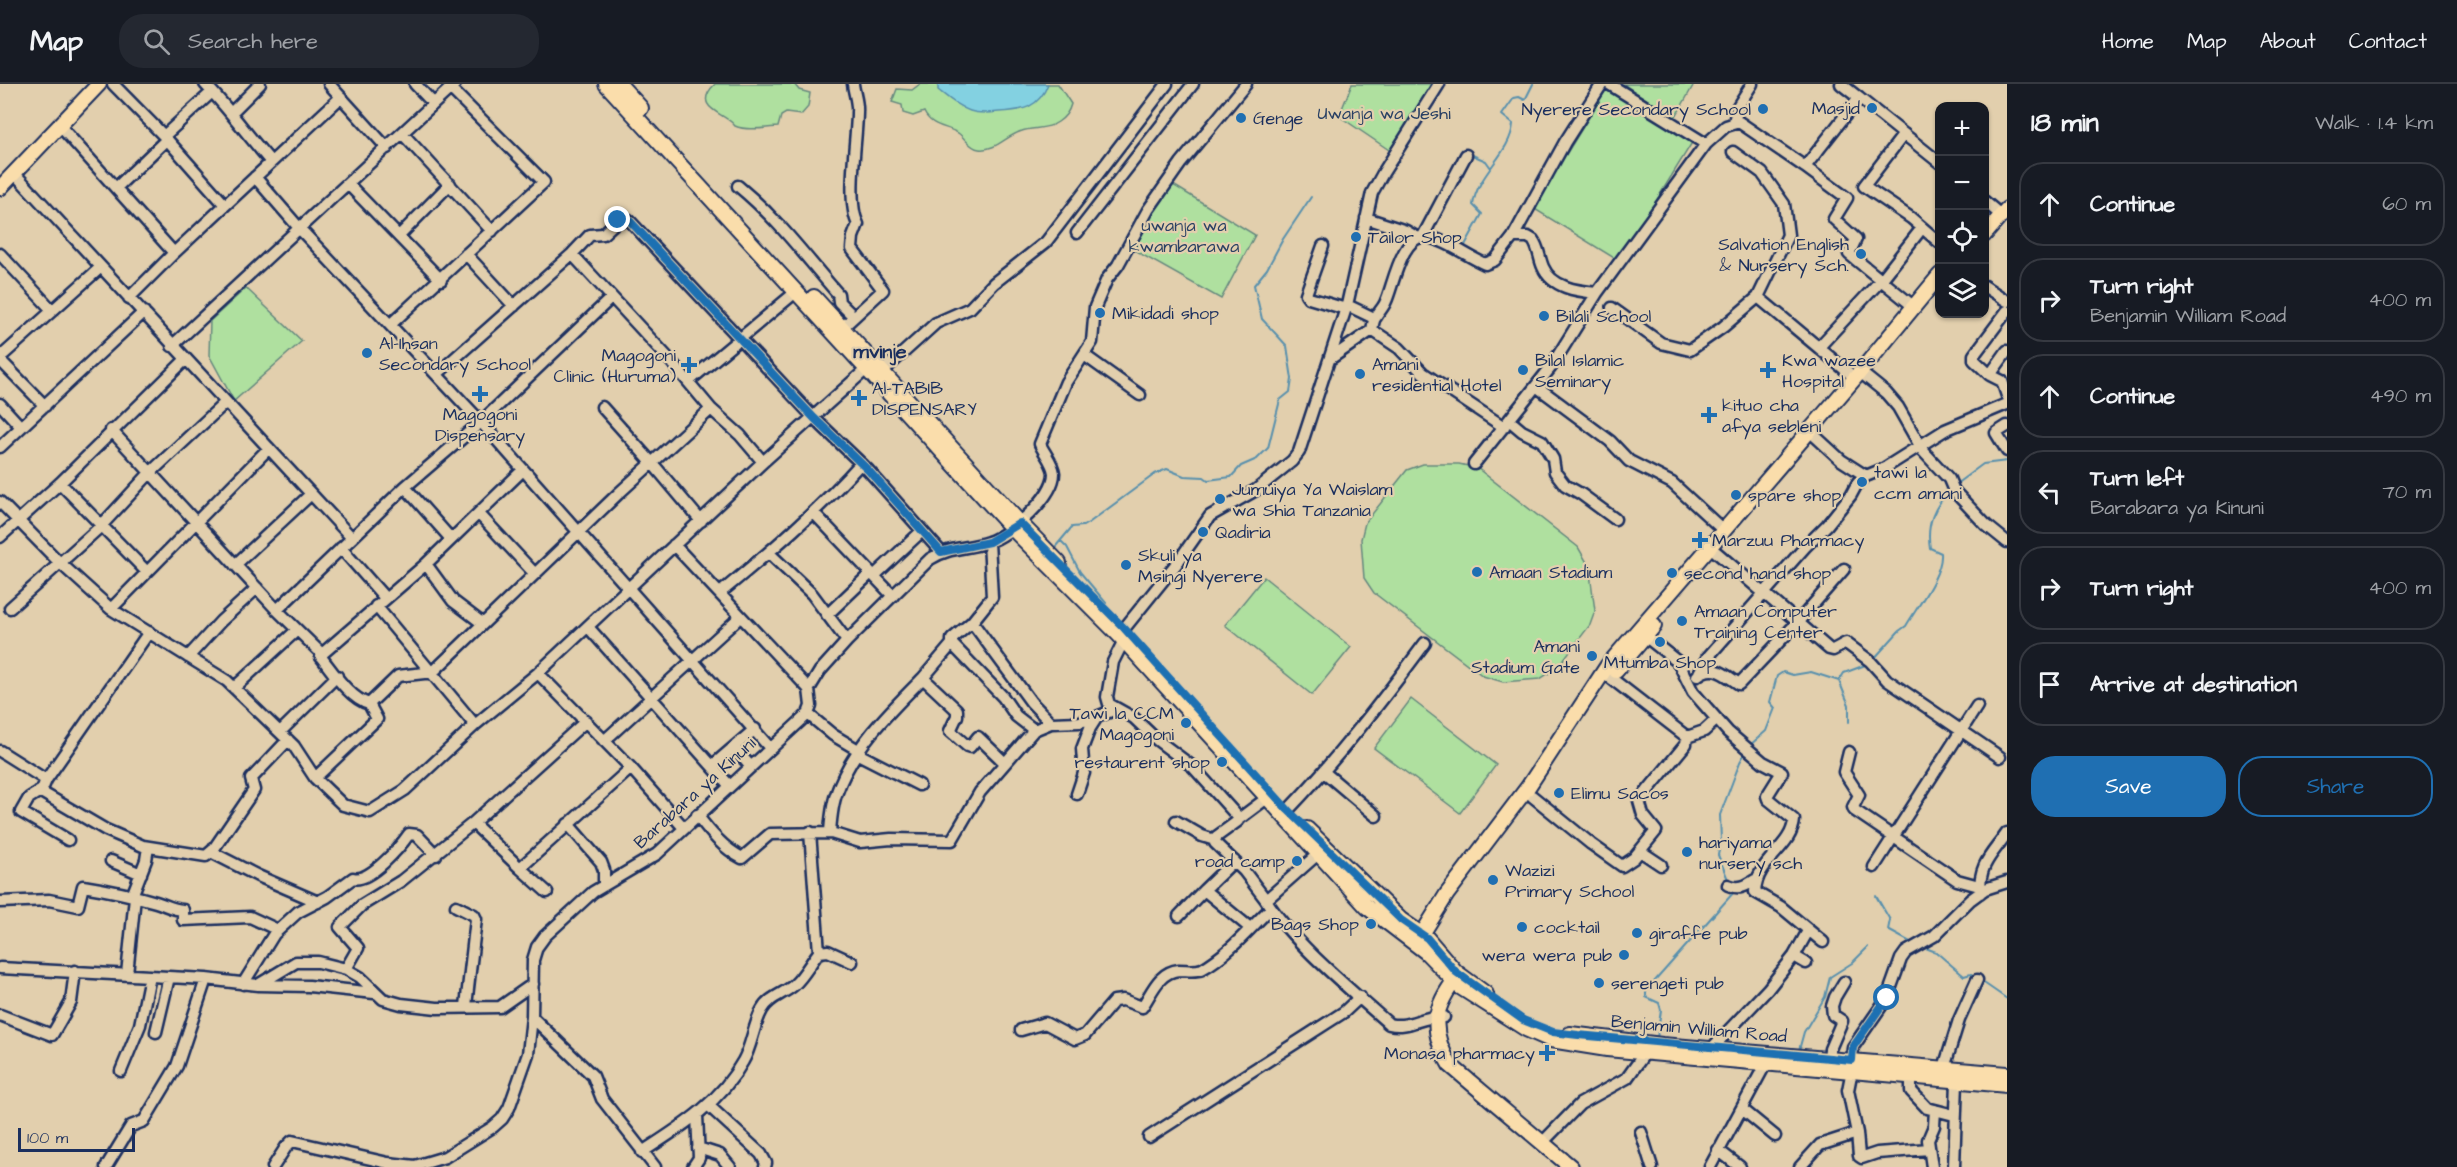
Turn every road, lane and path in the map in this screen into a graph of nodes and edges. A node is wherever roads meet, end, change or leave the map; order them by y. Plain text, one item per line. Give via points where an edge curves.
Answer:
1 (87, 84) edge
2 (99, 84) edge
3 (113, 84) edge
4 (260, 84) edge
5 (329, 84) edge
6 (415, 84) edge
7 (606, 84) edge
8 (619, 84) edge
9 (853, 84) edge
10 (1167, 84) edge
11 (1193, 84) edge
12 (1246, 84) edge
13 (1439, 84) edge
14 (1602, 84) edge
15 (1609, 84) edge
16 (1752, 84) edge
17 (1842, 84) edge
18 (453, 86) edge
19 (208, 88) edge
20 (341, 97) junction
21 (1859, 98) junction
22 (433, 103) junction
23 (232, 112) junction
24 (1734, 123) junction
25 (60, 126) junction
26 (402, 134) junction
27 (1904, 134) junction
28 (165, 138) junction
29 (1706, 144) junction
30 (387, 148) junction
31 (1733, 152) dead end
32 (1466, 155) dead end
33 (1935, 159) edge
34 (271, 162) junction
35 (1805, 167) junction
36 (15, 174) junction
37 (0, 177) edge
38 (255, 177) junction
39 (348, 184) junction
40 (450, 184) junction
41 (738, 186) dead end
42 (1864, 186) junction
43 (0, 188) edge
44 (116, 188) junction
45 (1847, 198) junction
46 (2007, 198) edge
47 (225, 205) junction
48 (2002, 210) edge
49 (1527, 211) junction
50 (1366, 218) junction
51 (1989, 220) edge
52 (1922, 228) junction
53 (1989, 228) edge
54 (300, 229) junction
55 (492, 231) junction
56 (1077, 233) dead end
57 (399, 236) junction
58 (1421, 237) junction
59 (1513, 237) junction
60 (1935, 239) edge
61 (1533, 240) junction
62 (1323, 246) dead end
63 (174, 253) junction
64 (0, 254) edge
65 (466, 254) junction
66 (572, 254) junction
67 (101, 267) junction
68 (1882, 279) junction
69 (441, 280) junction
70 (1935, 281) edge
71 (1989, 288) edge
72 (797, 291) junction
73 (1597, 293) junction
74 (1935, 294) edge
75 (1758, 297) junction
76 (129, 298) junction
77 (611, 298) junction
78 (2007, 301) edge
79 (514, 306) junction
80 (1913, 306) junction
81 (1346, 307) junction
82 (1612, 308) dead end
83 (52, 310) junction
84 (2007, 311) edge
85 (144, 312) junction
86 (854, 317) junction
87 (1374, 318) junction
88 (391, 324) junction
89 (843, 327) junction
90 (1372, 330) junction
91 (740, 338) junction
92 (172, 346) junction
93 (1819, 347) junction
94 (2007, 351) edge
95 (1084, 355) junction
96 (1, 356) edge
97 (1329, 359) junction
98 (185, 360) junction
99 (875, 367) junction
100 (437, 374) junction
101 (1990, 375) junction
102 (1860, 377) junction
103 (689, 381) junction
104 (1536, 386) junction
105 (1140, 395) dead end
106 (2007, 396) edge
107 (226, 402) junction
108 (0, 404) edge
109 (2007, 404) edge
110 (45, 406) junction
111 (602, 407) dead end
112 (711, 409) junction
113 (814, 418) junction
114 (481, 422) junction
115 (1506, 424) junction
116 (2007, 426) edge
117 (21, 428) junction
118 (111, 430) junction
119 (1815, 436) junction
120 (1920, 445) junction
121 (0, 447) edge
122 (269, 448) junction
123 (2007, 451) edge
124 (763, 462) junction
125 (861, 463) junction
126 (653, 464) junction
127 (1474, 464) dead end
128 (523, 470) junction
129 (149, 474) junction
130 (1866, 476) junction
131 (60, 483) junction
132 (405, 487) junction
133 (311, 494) junction
134 (0, 502) edge
135 (813, 513) junction
136 (478, 514) junction
137 (1615, 519) dead end
138 (18, 521) junction
139 (701, 521) junction
140 (195, 522) junction
141 (1016, 526) junction
142 (100, 527) junction
143 (1723, 530) junction
144 (922, 531) junction
145 (580, 532) junction
146 (0, 537) edge
147 (352, 538) junction
148 (451, 539) junction
149 (989, 542) junction
150 (2007, 542) edge
151 (674, 546) junction
152 (341, 548) junction
153 (941, 552) junction
154 (1716, 552) junction
155 (769, 553) junction
156 (59, 562) junction
157 (426, 564) junction
158 (236, 565) junction
159 (1844, 569) dead end
160 (146, 571) junction
161 (535, 574) junction
162 (872, 575) junction
163 (257, 588) junction
164 (628, 589) junction
165 (720, 593) junction
166 (1762, 595) junction
167 (893, 596) junction
168 (385, 598) junction
169 (376, 606) junction
170 (10, 608) dead end
171 (111, 609) junction
172 (277, 610) junction
173 (827, 615) junction
174 (740, 617) junction
175 (972, 622) junction
176 (482, 623) junction
177 (1797, 623) junction
178 (588, 627) junction
179 (297, 630) junction
180 (149, 632) junction
181 (1122, 635) junction
182 (1645, 636) junction
183 (847, 641) junction
184 (1425, 643) dead end
185 (952, 644) junction
186 (322, 654) junction
187 (188, 657) junction
188 (694, 661) junction
189 (433, 672) junction
190 (538, 673) junction
191 (1699, 673) junction
192 (1607, 675) junction
193 (337, 676) junction
194 (923, 678) junction
195 (1688, 684) junction
196 (234, 688) junction
197 (809, 689) junction
198 (652, 699) junction
199 (369, 704) junction
200 (1977, 706) dead end
201 (1116, 709) junction
202 (808, 714) junction
203 (1097, 717) junction
204 (1716, 719) junction
205 (586, 721) junction
206 (1051, 723) junction
207 (475, 725) junction
208 (755, 729) junction
209 (1034, 730) junction
210 (1962, 730) junction
211 (280, 732) junction
212 (1687, 737) junction
213 (288, 740) junction
214 (604, 741) junction
215 (734, 747) junction
216 (770, 748) junction
217 (0, 751) edge
218 (1849, 752) dead end
219 (859, 753) junction
220 (2000, 757) dead end
221 (1005, 763) junction
222 (750, 765) junction
223 (712, 766) junction
224 (631, 768) junction
225 (1324, 772) junction
226 (315, 778) junction
227 (46, 780) junction
228 (729, 785) junction
229 (919, 785) dead end
230 (40, 791) junction
231 (1077, 794) dead end
232 (1532, 796) junction
233 (1267, 798) junction
234 (1288, 810) junction
235 (697, 815) junction
236 (1376, 816) dead end
237 (1239, 819) junction
238 (1176, 821) dead end
239 (473, 824) junction
240 (568, 824) junction
241 (684, 828) junction
242 (810, 832) junction
243 (830, 832) junction
244 (2007, 832) edge
245 (1893, 835) junction
246 (68, 840) dead end
247 (1215, 840) junction
248 (148, 847) junction
249 (1640, 851) junction
250 (211, 852) junction
251 (1318, 854) junction
252 (436, 855) junction
253 (111, 861) dead end
254 (1234, 861) junction
255 (1660, 865) dead end
256 (1874, 867) dead end
257 (520, 868) junction
258 (141, 874) junction
259 (1755, 880) junction
260 (2007, 882) edge
261 (604, 885) junction
262 (1731, 887) dead end
263 (1980, 889) junction
264 (1204, 890) junction
265 (547, 892) dead end
266 (133, 896) junction
267 (0, 902) edge
268 (318, 902) junction
269 (1268, 904) junction
270 (456, 906) dead end
271 (1179, 916) dead end
272 (1250, 928) junction
273 (278, 930) junction
274 (1808, 931) junction
275 (1823, 942) dead end
276 (1424, 943) junction
277 (819, 952) junction
278 (1794, 956) junction
279 (852, 962) dead end
280 (1806, 963) dead end
281 (0, 968) edge
282 (346, 969) junction
283 (75, 971) junction
284 (127, 974) junction
285 (150, 976) junction
286 (169, 977) junction
287 (206, 979) junction
288 (1460, 980) junction
289 (1977, 980) dead end
290 (1844, 982) dead end
291 (243, 984) junction
292 (533, 984) junction
293 (258, 985) junction
294 (374, 993) junction
295 (1359, 998) junction
296 (466, 1006) junction
297 (0, 1015) edge
298 (532, 1017) junction
299 (1440, 1017) junction
300 (1021, 1030) dead end
301 (156, 1032) dead end
302 (1713, 1047) junction
303 (1644, 1053) junction
304 (1829, 1059) junction
305 (1766, 1063) junction
306 (1852, 1065) junction
307 (1944, 1068) junction
308 (121, 1071) dead end
309 (2007, 1074) edge
310 (1911, 1077) junction
311 (1957, 1081) junction
312 (2007, 1085) edge
313 (709, 1106) junction
314 (1742, 1109) junction
315 (1935, 1110) junction
316 (697, 1115) junction
317 (1954, 1115) junction
318 (1641, 1132) dead end
319 (1857, 1133) junction
320 (1775, 1136) dead end
321 (1149, 1137) dead end
322 (1544, 1140) junction
323 (698, 1148) junction
324 (1929, 1149) junction
325 (1718, 1150) junction
326 (642, 1152) junction
327 (106, 1167) edge
328 (273, 1167) edge
329 (404, 1167) edge
330 (655, 1167) edge
331 (693, 1167) edge
332 (730, 1167) edge
333 (765, 1167) edge
334 (1571, 1167) edge
335 (1581, 1167) edge
336 (1652, 1167) edge
337 (1710, 1167) edge
338 (1740, 1167) edge
339 (1800, 1167) edge
340 (1932, 1167) edge
341 (1954, 1167) edge

1 - 37 main road
2 - 25 main road
3 - 28 street
4 - 23 street
5 - 20 street
6 - 22 street
7 - 72 main road
8 - 89 main road
9 - 86 street via 858,108 852,197 858,224 852,249 883,288
10 - 99 street via 1046,242 969,308 936,323
11 - 56 street
12 - 95 street via 1181,163 1130,240 1100,293 1092,342
13 - 50 street via 1383,172 1372,193
14 - 49 street
15 - 29 street
16 - 24 street via 1738,106
17 - 21 street
18 - 22 street
18 - 55 street via 544,182
19 - 23 street
19 - 28 street
20 - 30 street
20 - 34 street
21 - 27 street
21 - 35 street
22 - 26 street
23 - 34 street
24 - 29 street via 1719,130
24 - 35 street via 1739,122
25 - 36 main road
25 - 44 street
26 - 30 street
26 - 40 street
27 - 33 street
27 - 42 street
28 - 44 street
28 - 47 street
29 - 73 street
30 - 39 street
31 - 75 street via 1762,173 1784,204 1788,235
32 - 58 street
34 - 38 street
35 - 45 street
36 - 43 main road
36 - 67 street
38 - 47 street
38 - 54 street
39 - 54 street
39 - 57 street
40 - 55 street
40 - 57 street
41 - 86 street via 787,232
42 - 45 street
42 - 52 street
44 - 63 street
45 - 68 street via 1835,221 1856,239 1850,254
46 - 48 main road
47 - 63 street
48 - 51 main road
48 - 53 main road
49 - 59 street
49 - 61 street
50 - 58 street
50 - 81 street
52 - 60 street
52 - 68 street
54 - 88 street
54 - 92 street
55 - 65 street
57 - 69 street
58 - 59 street via 1489,264
58 - 87 street via 1400,261 1387,300
59 - 61 street
61 - 73 street via 1548,276 1571,290
62 - 81 street via 1306,294
63 - 76 street
64 - 83 street
65 - 69 street
65 - 79 street
66 - 77 street
66 - 79 street
66 - 91 street via 590,235 603,234 618,220 629,220
67 - 76 street
67 - 83 street
68 - 80 street
68 - 93 street
69 - 88 street
70 - 80 main road
71 - 78 street
72 - 91 street
72 - 99 main road
73 - 104 street
74 - 102 main road
75 - 82 street via 1690,350 1661,343
75 - 93 street
76 - 85 street
77 - 103 street
77 - 114 street
79 - 100 street
80 - 102 main road
81 - 87 street
81 - 97 street
83 - 96 street
84 - 101 street via 1974,355 1974,360
85 - 92 street
85 - 110 street
86 - 89 street
87 - 90 street
88 - 100 street
89 - 99 main road
90 - 97 street
90 - 115 street via 1399,348 1424,373
91 - 103 street
91 - 113 street
92 - 98 street
93 - 102 street
94 - 101 street
95 - 105 street
95 - 141 street via 1064,387 1040,444 1051,462 1052,481 1039,504
96 - 110 street
97 - 181 street via 1299,452 1256,490 1210,516
98 - 107 street
98 - 118 street
99 - 113 street
99 - 141 main road
100 - 114 street
101 - 106 street via 2002,381
102 - 119 main road
102 - 120 street via 1886,393 1898,406
102 - 143 main road
103 - 112 street
104 - 115 street
104 - 143 street via 1603,436 1629,461 1677,487
107 - 122 street
107 - 129 street
108 - 117 street
109 - 120 street via 1970,418
110 - 117 street
111 - 126 street
112 - 124 street
112 - 126 street
113 - 124 street
113 - 125 street
114 - 128 street
114 - 132 street
115 - 127 street
115 - 137 street via 1542,441 1565,485
116 - 123 street via 1996,432
117 - 121 street
118 - 129 street
118 - 131 street
119 - 130 street
119 - 154 main road
120 - 130 street
120 - 150 street via 1952,488
122 - 133 street
122 - 140 street
124 - 139 street
125 - 135 street
125 - 144 street
126 - 139 street
126 - 145 street
128 - 136 street
128 - 145 street
129 - 140 street
129 - 142 street
130 - 166 street
131 - 138 street
131 - 142 street
132 - 147 street
132 - 148 street
133 - 147 street
133 - 158 street
134 - 138 street
135 - 155 street
135 - 162 street
136 - 148 street
136 - 161 street
138 - 146 street
138 - 156 street
139 - 151 street
140 - 158 street
140 - 160 street
141 - 149 street
141 - 181 main road
142 - 156 street
142 - 160 street
143 - 192 main road
144 - 153 street
144 - 162 street
145 - 161 street
145 - 164 street
147 - 152 street
148 - 157 street
149 - 153 street
149 - 175 street via 992,597
151 - 164 street
151 - 165 street
152 - 168 street
152 - 172 street
153 - 167 street
154 - 166 street
154 - 182 main road
155 - 165 street
155 - 173 street via 812,594
156 - 170 street
156 - 171 street
157 - 168 street
157 - 176 street via 453,601
158 - 163 street
159 - 177 street
160 - 171 street
161 - 176 street
162 - 167 street
162 - 173 street
163 - 172 street
163 - 187 street
164 - 178 street
164 - 188 street
165 - 174 street
166 - 177 street
166 - 191 street via 1707,658
167 - 183 street
168 - 169 street
169 - 186 street
169 - 189 street
171 - 180 street
172 - 179 street
173 - 183 street
174 - 188 street
174 - 197 street
175 - 185 street via 952,639
175 - 206 street
176 - 189 street
177 - 191 street via 1739,684 1715,669
177 - 210 street via 1829,649 1844,642 1872,662 1887,680
178 - 190 street
178 - 198 street
179 - 186 street
179 - 196 street
180 - 187 street
180 - 227 street
181 - 201 street via 1107,697
181 - 233 main road
181 - 234 main road
182 - 192 main road
182 - 195 street via 1678,662
183 - 197 street via 819,671
184 - 225 street
185 - 194 street
185 - 209 street via 1016,716
186 - 193 street
187 - 196 street
188 - 198 street
188 - 208 street
189 - 199 street via 399,676
189 - 207 street
190 - 205 street
190 - 207 street
191 - 195 street
192 - 212 street
192 - 232 main road
192 - 276 main road via 1447,894
193 - 199 street
193 - 211 street
194 - 219 street via 871,732
194 - 221 street via 957,710 950,731 970,747 978,737
195 - 204 street
196 - 211 street
197 - 202 street
198 - 214 street
198 - 223 street
199 - 226 street via 377,719
200 - 210 street
201 - 203 street
201 - 237 street via 1134,718 1194,767
202 - 216 street, Barabara ya Kinuni
202 - 219 street
203 - 206 street
203 - 231 street via 1082,749 1084,773
204 - 212 street via 1704,731
204 - 259 street via 1762,762 1782,772 1767,796 1794,820 1793,830
205 - 214 street
205 - 239 street
206 - 209 street
207 - 226 street via 405,790 370,812 343,805
208 - 215 street
208 - 216 street
209 - 221 street
210 - 220 street
210 - 245 street
211 - 213 street
212 - 249 street via 1686,744 1639,801 1643,815 1656,831
213 - 226 street
213 - 250 street via 250,779 254,790
214 - 224 street
215 - 222 street
215 - 223 street
216 - 222 street, Barabara ya Kinuni
217 - 227 street
218 - 245 street via 1845,775 1859,795 1853,807
219 - 229 street
219 - 243 street via 836,793
221 - 243 street via 980,792 952,840 860,842
222 - 228 street, Barabara ya Kinuni
223 - 228 street
224 - 240 street
224 - 241 street
225 - 234 street
225 - 236 street
227 - 230 street
228 - 235 street, Barabara ya Kinuni
230 - 246 street via 29,798 21,812
230 - 248 street via 106,830
232 - 249 street via 1621,866
232 - 276 main road via 1453,898
233 - 237 street
233 - 251 main road
234 - 276 main road
235 - 241 street, Barabara ya Kinuni
235 - 242 street via 709,831 742,858 770,834
237 - 247 street
238 - 247 street
239 - 252 street
239 - 257 street
240 - 257 street
240 - 261 street via 601,862
241 - 261 street, Barabara ya Kinuni via 657,854
242 - 243 street
242 - 277 street
244 - 263 street via 1984,862
245 - 256 street
245 - 263 street via 1957,880
247 - 254 street
248 - 250 street via 206,856
248 - 258 street
249 - 255 street
250 - 268 street
251 - 269 street
251 - 276 main road via 1368,907
252 - 268 street via 417,835 409,834 374,871 363,879 353,878
252 - 282 street via 362,905 340,927 358,948
253 - 258 street
254 - 264 street
254 - 269 street
257 - 265 street
258 - 266 street
259 - 262 street via 1742,887
259 - 274 street via 1755,892 1781,907
260 - 263 street
261 - 292 street, Barabara ya Kinuni via 537,947
263 - 306 street via 1934,936 1906,952 1887,998 1853,1047
264 - 271 street
264 - 272 street
266 - 267 street via 83,886 78,906 50,900
266 - 273 street via 183,910 183,921 249,917
266 - 284 street
268 - 273 street via 298,912
269 - 272 street
269 - 295 street
270 - 296 street via 476,919
272 - 300 street via 1235,945 1199,970 1166,974 1142,1007 1123,1000 1113,1001 1085,1035 1075,1039 1045,1023
273 - 291 street
274 - 275 street
274 - 278 street
276 - 288 main road, Benjamin William Road
277 - 279 street via 828,951
277 - 313 street via 794,985 763,1008 744,1059 724,1091
278 - 280 street
278 - 302 street via 1768,990
281 - 283 street
282 - 293 street via 318,962 296,962
282 - 294 street via 360,977
283 - 284 street
283 - 297 street via 71,1002 52,1035
284 - 285 street
285 - 286 street
285 - 308 street via 140,1025
286 - 287 street
286 - 301 street
287 - 291 street
287 - 327 street via 177,1066 144,1121 131,1126
288 - 299 main road
288 - 302 main road, Benjamin William Road via 1512,1014 1553,1032
288 - 303 main road, Benjamin William Road via 1526,1029 1551,1040
289 - 307 street
290 - 304 street via 1832,1006 1833,1015 1842,1021
291 - 293 street
292 - 296 street via 500,1007
292 - 298 street, Barabara ya Kinuni
293 - 294 street
294 - 296 street via 401,1004
295 - 299 street via 1389,1024 1402,1027
295 - 321 street via 1344,1012
298 - 326 street via 593,1076 602,1099
298 - 329 street, Barabara ya Kinuni via 528,1054 502,1119 446,1157
299 - 322 main road via 1438,1047 1450,1065
302 - 304 main road, Benjamin William Road
303 - 305 main road, Benjamin William Road
303 - 322 street via 1627,1078 1580,1104
304 - 306 main road, Benjamin William Road
305 - 306 main road, Benjamin William Road
305 - 314 street
306 - 307 main road, Benjamin William Road
306 - 310 main road, Benjamin William Road
306 - 319 street via 1848,1090
307 - 309 main road, Benjamin William Road
310 - 311 main road, Benjamin William Road
310 - 315 street via 1911,1091 1927,1108
311 - 312 main road, Benjamin William Road
311 - 317 street
313 - 316 street
313 - 333 street via 761,1154
314 - 320 street
314 - 325 street
315 - 317 street
315 - 324 street
316 - 323 street
316 - 326 street
317 - 341 street
318 - 336 street
319 - 324 street via 1862,1158
319 - 339 street via 1820,1145
322 - 334 main road
322 - 335 main road
323 - 331 street via 699,1158
323 - 332 street via 720,1155
324 - 340 street
325 - 337 street
325 - 338 street
326 - 330 street
328 - 329 street via 292,1141

